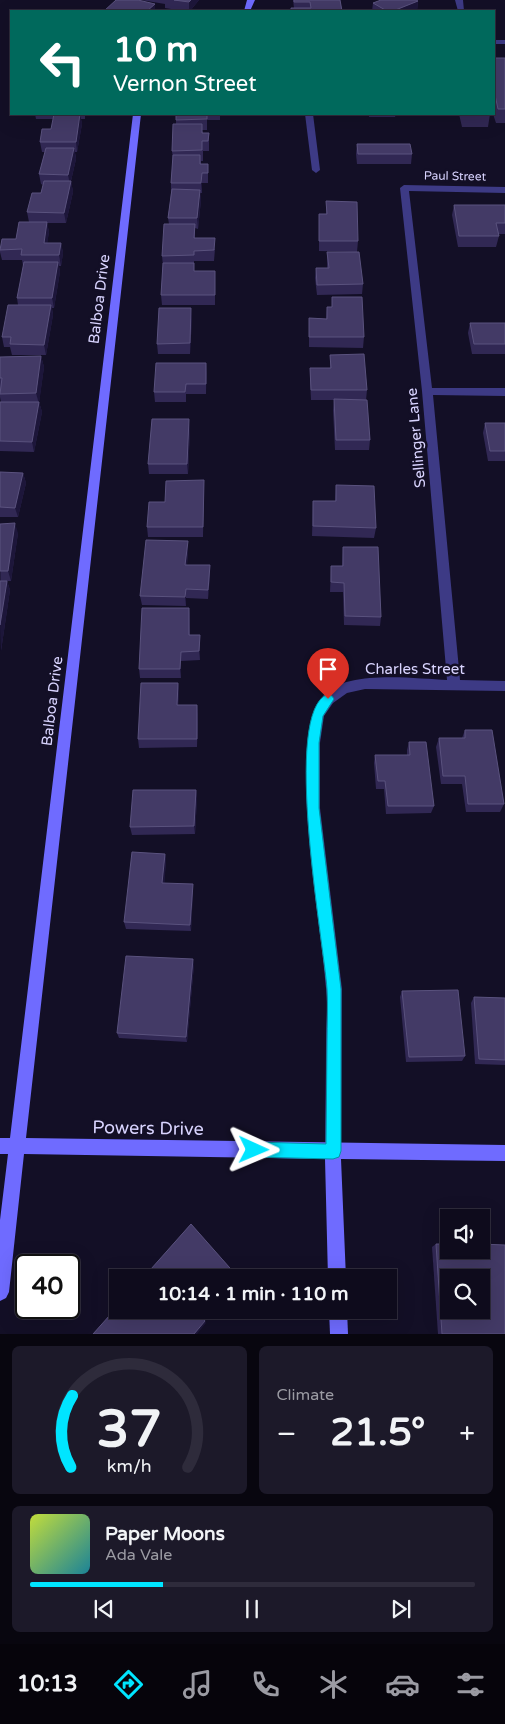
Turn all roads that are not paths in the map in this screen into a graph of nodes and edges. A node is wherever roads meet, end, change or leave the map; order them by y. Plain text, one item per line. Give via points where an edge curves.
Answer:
1 (137, 115) edge
2 (309, 115) edge
3 (316, 170) dead end
4 (404, 188) joint
5 (505, 190) edge
6 (427, 391) junction
7 (505, 392) edge
8 (454, 685) junction
9 (505, 686) edge
10 (0, 1146) edge
11 (17, 1146) junction
12 (333, 1151) junction
13 (505, 1153) edge
14 (337, 1269) edge
15 (0, 1292) edge
16 (338, 1319) edge
17 (339, 1334) edge

1 - 11 street, Balboa Drive
2 - 3 street
4 - 5 street, Paul Street
4 - 6 street, Sellinger Lane
6 - 7 street
6 - 8 street, Sellinger Lane
8 - 9 street, Charles Street
8 - 12 street, Charles Street via 365,684 344,688 328,699 318,715 313,743 313,808 334,989
10 - 11 street, Powers Drive
11 - 12 street, Powers Drive
11 - 15 street, Balboa Drive
12 - 13 street, Powers Drive
12 - 14 street
16 - 17 street

